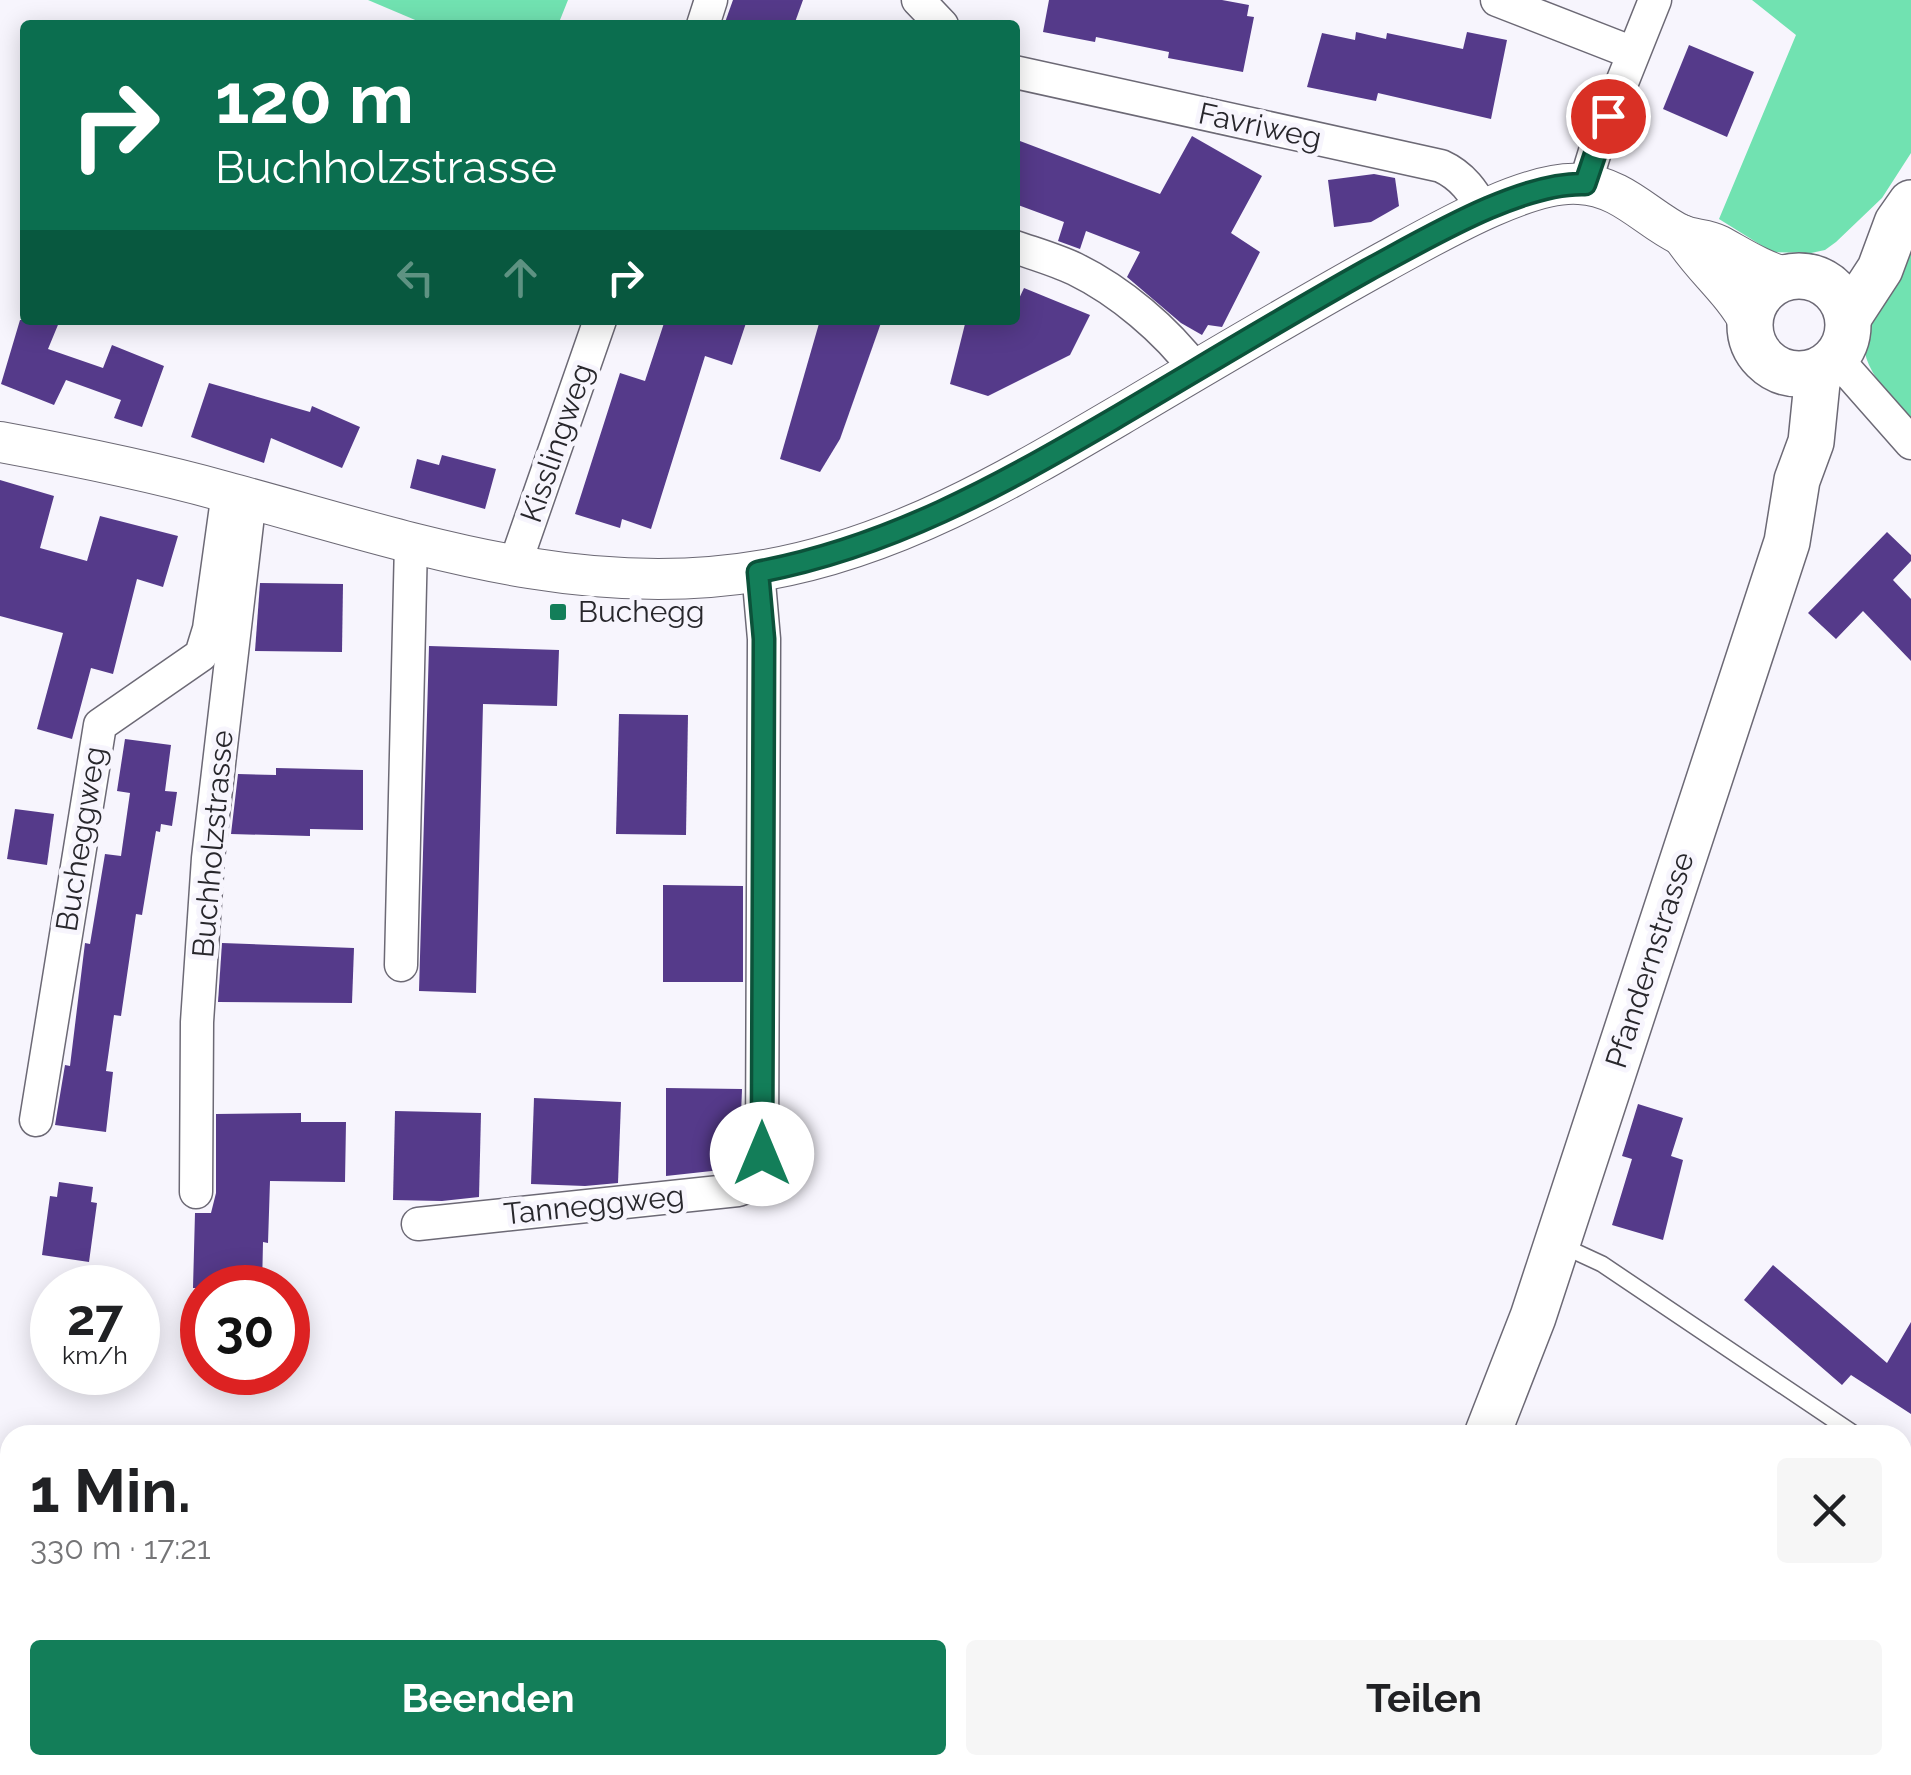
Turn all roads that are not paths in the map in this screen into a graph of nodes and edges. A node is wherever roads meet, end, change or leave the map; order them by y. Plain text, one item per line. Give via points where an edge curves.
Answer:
1 (918, 0) edge
2 (1497, 0) edge
3 (1655, 0) edge
4 (937, 20) edge
5 (1633, 53) junction
6 (1020, 73) edge
7 (1585, 184) junction
8 (1486, 212) junction
9 (1904, 213) edge
10 (1682, 236) junction
11 (1020, 249) edge
12 (1797, 277) junction
13 (1750, 323) junction
14 (598, 325) edge
15 (1835, 348) junction
16 (1771, 366) junction
17 (1196, 370) junction
18 (0, 442) edge
19 (1911, 443) edge
20 (1797, 480) junction
21 (240, 495) junction
22 (410, 543) junction
23 (514, 567) junction
24 (758, 572) junction
25 (401, 965) dead end
26 (36, 1120) dead end
27 (196, 1192) dead end
28 (418, 1224) dead end
29 (1557, 1244) junction
30 (1490, 1425) edge
31 (1841, 1425) edge

1 - 4 street
2 - 5 street
3 - 5 street
5 - 7 street
6 - 8 street, Favriweg via 1441,166 1455,172
7 - 8 street via 1546,186
7 - 10 street via 1628,199
8 - 17 street
9 - 12 main road via 1827,269
9 - 15 main road
10 - 12 street via 1715,243 1764,272
10 - 13 street via 1736,296
11 - 17 street via 1112,291
12 - 13 main road via 1761,294
12 - 15 main road via 1822,281 1843,303
13 - 16 main road via 1759,354
14 - 23 street, Kisslingweg
15 - 16 main road via 1796,374
15 - 19 street
15 - 20 main road, Pfandernstrasse via 1816,383 1810,442
16 - 20 main road, Pfandernstrasse
17 - 24 street via 1036,465 921,523 842,552
18 - 21 street
20 - 29 main road, Pfandernstrasse via 1777,575
21 - 22 street
21 - 26 street, Bucheggweg via 200,656 100,725
21 - 27 street, Buchholzstrasse via 208,858
22 - 23 street
22 - 25 street
23 - 24 street via 611,578
24 - 28 street, Tanneggweg via 764,699 762,1154 756,1183
29 - 30 main road, Pfandernstrasse
29 - 31 lane via 1602,1264

